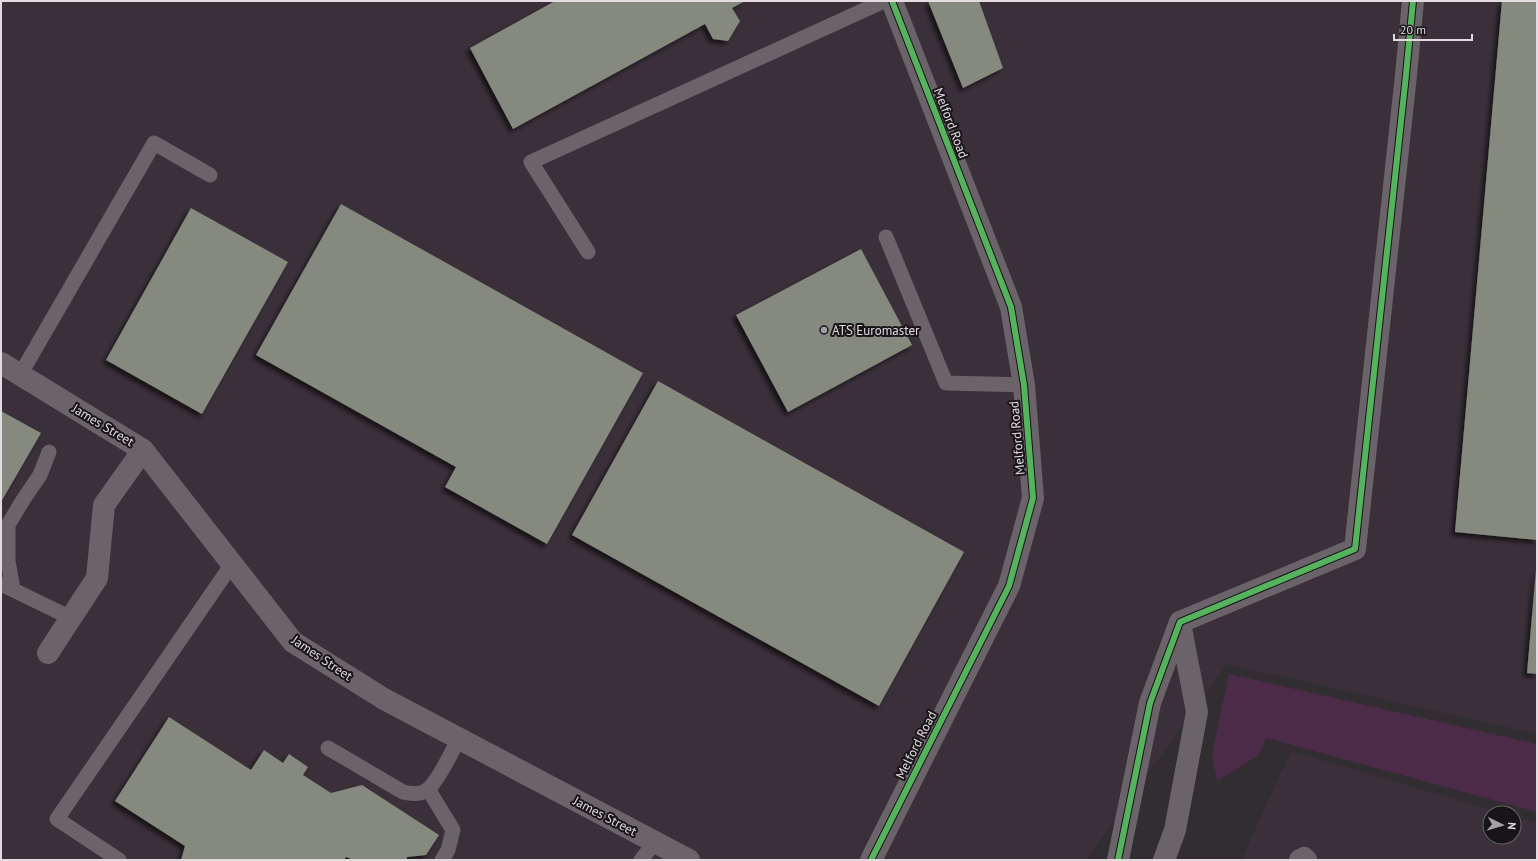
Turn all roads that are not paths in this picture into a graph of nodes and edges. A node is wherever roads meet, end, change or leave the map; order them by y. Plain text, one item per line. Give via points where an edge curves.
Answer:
1 (884, 1) edge
2 (892, 1) edge
3 (1413, 1) edge
4 (210, 175) dead end
5 (886, 237) dead end
6 (588, 252) dead end
7 (1, 363) edge
8 (20, 375) junction
9 (1024, 385) junction
10 (143, 450) junction
11 (49, 452) dead end
12 (232, 564) junction
13 (7, 587) edge
14 (71, 618) junction
15 (1180, 622) junction
16 (48, 653) dead end
17 (459, 738) junction
18 (328, 748) dead end
19 (428, 789) junction
20 (655, 842) junction
21 (119, 860) edge
22 (442, 860) edge
23 (641, 860) edge
24 (689, 860) edge
25 (871, 860) edge
26 (1118, 860) edge
27 (1164, 860) edge
28 (1300, 860) edge
29 (1306, 860) edge

1 - 6 lane via 531,162
2 - 9 street, Melford Road via 1010,307
3 - 15 street via 1355,549
4 - 8 lane via 154,143
5 - 9 lane via 946,383
7 - 8 street, James Street
8 - 10 street, James Street
9 - 25 street, Melford Road via 1033,498 1009,586
10 - 12 street, James Street
10 - 14 street via 104,504 97,578
11 - 13 lane via 40,475 8,525
12 - 17 street, James Street via 293,642 384,699
12 - 21 lane via 57,819
13 - 14 lane
14 - 16 street
15 - 26 street via 1150,703
15 - 27 street via 1197,712 1175,830
17 - 19 lane
17 - 20 street, James Street
18 - 19 lane via 403,792 412,794
19 - 22 lane via 453,830 448,850
20 - 23 lane
20 - 24 street, James Street
28 - 29 street

